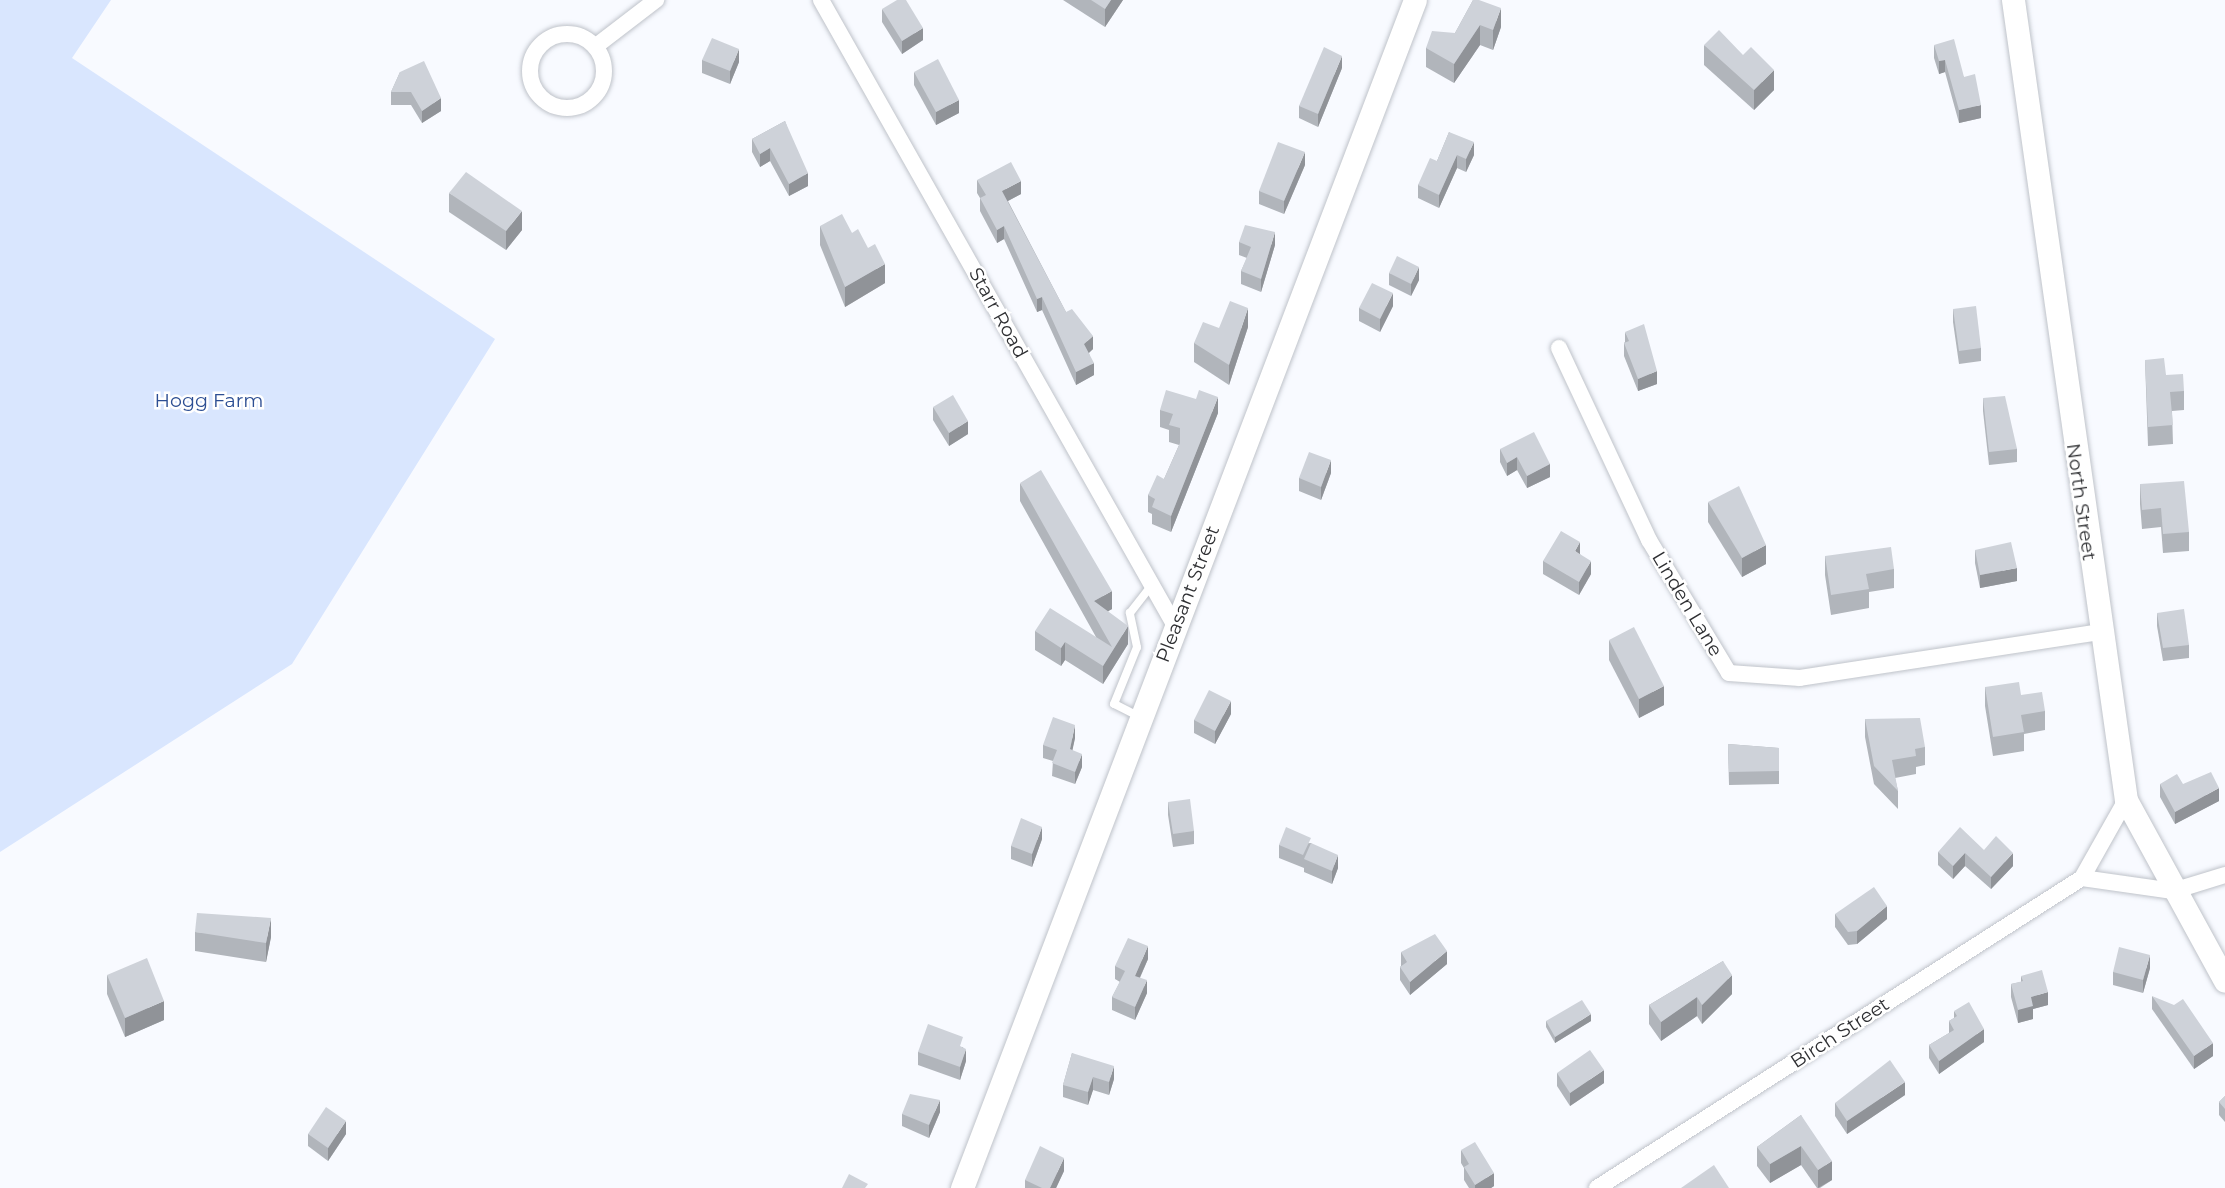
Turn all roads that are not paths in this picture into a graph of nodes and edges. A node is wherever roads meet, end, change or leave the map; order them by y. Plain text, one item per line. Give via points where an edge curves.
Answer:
1 (656, 0) edge
2 (821, 0) edge
3 (1415, 0) edge
4 (2013, 0) edge
5 (596, 46) junction
6 (1559, 348) dead end
7 (1152, 585) junction
8 (1175, 626) junction
9 (2099, 632) junction
10 (1140, 717) junction
11 (2126, 800) junction
12 (2225, 875) edge
13 (2082, 878) junction
14 (2173, 891) junction
15 (2225, 981) edge
16 (962, 1188) edge
17 (1597, 1188) edge

1 - 5 street
2 - 7 street, Starr Road
3 - 8 main road, Pleasant Street
4 - 9 main road, North Street
5 - 5 street via 606,62 601,92 578,107 548,105 531,88 531,59 545,39 574,32
6 - 9 street, Linden Lane via 1649,540 1729,673 1800,678
7 - 8 street, Starr Road
7 - 10 lane via 1130,614 1137,647 1114,704
8 - 10 main road, Pleasant Street
9 - 11 main road, North Street
10 - 16 main road, Pleasant Street
11 - 13 street, Birch Street
11 - 14 main road, North Street
12 - 14 street
13 - 14 street
13 - 17 street, Birch Street
14 - 15 main road, North Street

